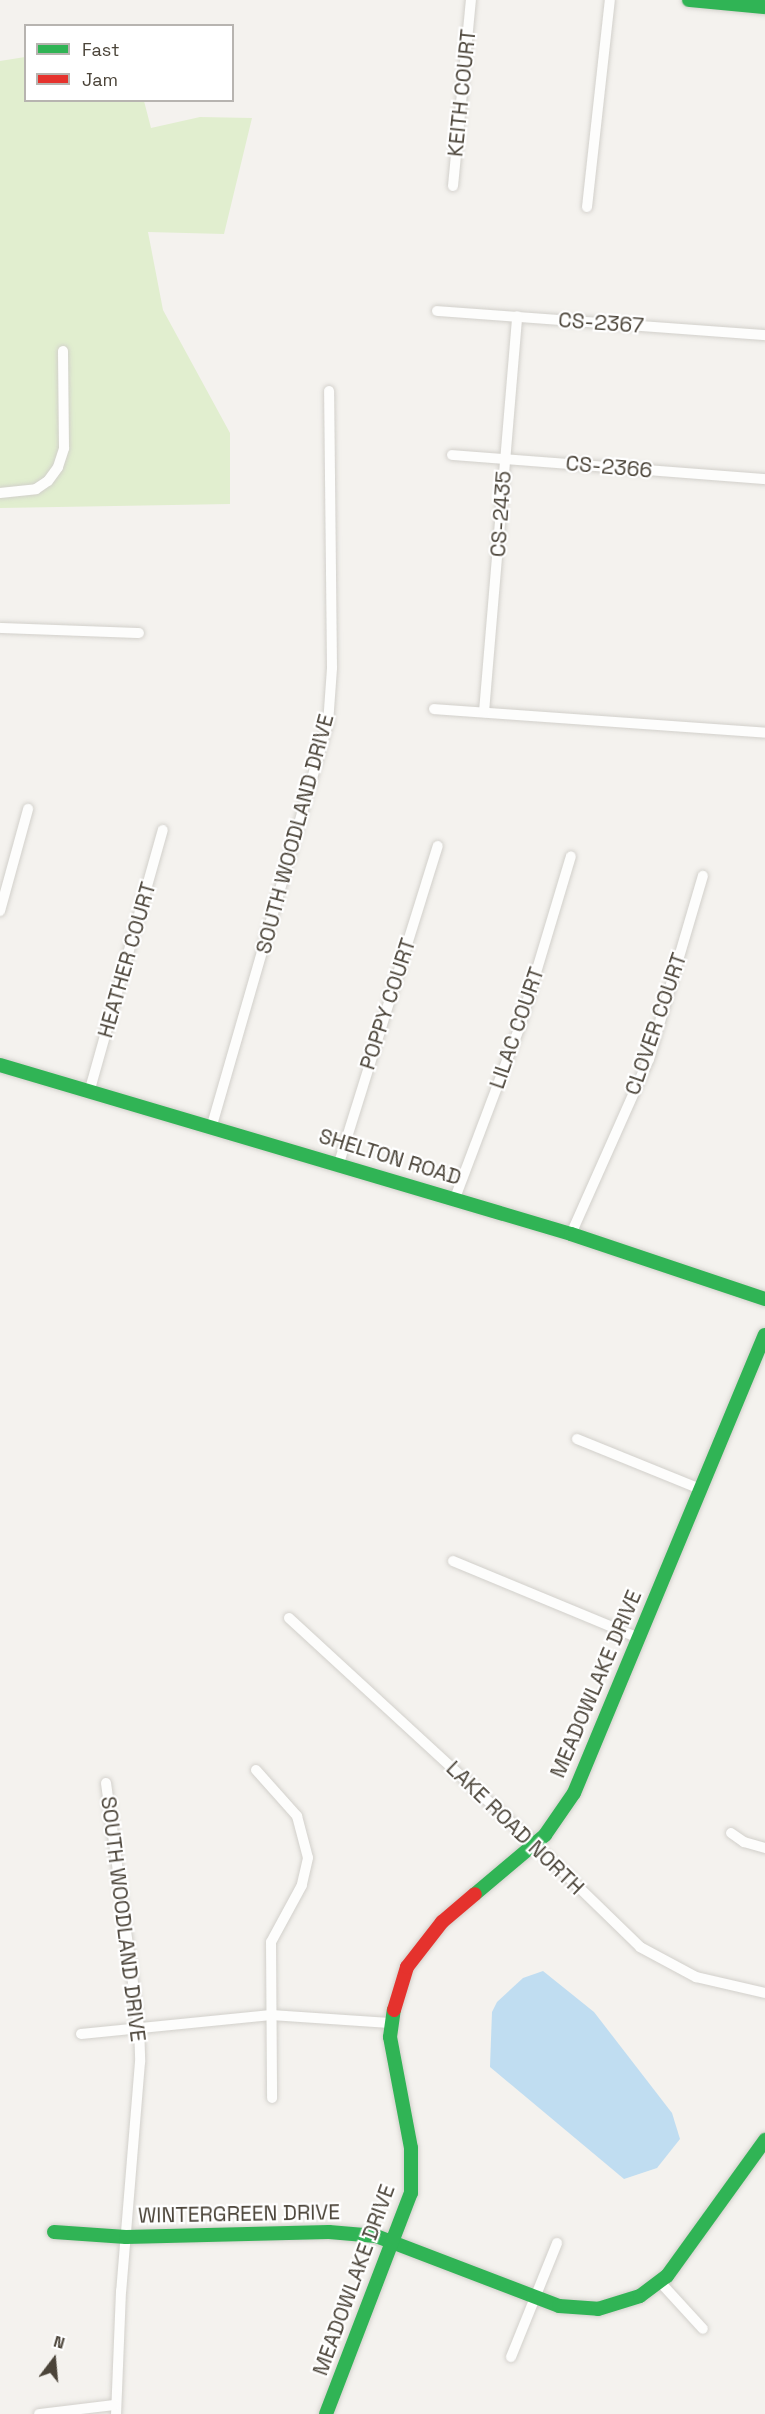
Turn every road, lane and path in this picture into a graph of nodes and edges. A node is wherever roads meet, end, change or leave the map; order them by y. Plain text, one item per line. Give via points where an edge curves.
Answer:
1 (471, 0) edge
2 (610, 0) edge
3 (689, 0) edge
4 (765, 7) edge
5 (453, 186) dead end
6 (587, 207) dead end
7 (438, 311) dead end
8 (517, 316) junction
9 (765, 336) edge
10 (63, 351) dead end
11 (329, 392) dead end
12 (452, 455) dead end
13 (505, 458) junction
14 (765, 479) edge
15 (0, 493) edge
16 (0, 628) edge
17 (140, 633) dead end
18 (434, 709) dead end
19 (484, 712) junction
20 (765, 733) edge
21 (28, 809) dead end
22 (163, 830) dead end
23 (438, 846) dead end
24 (571, 856) dead end
25 (704, 876) dead end
26 (0, 911) edge
27 (0, 1065) edge
28 (90, 1089) junction
29 (212, 1125) junction
30 (339, 1163) junction
31 (455, 1198) junction
32 (572, 1234) junction
33 (765, 1299) edge
34 (765, 1335) edge
35 (577, 1439) dead end
36 (700, 1489) junction
37 (453, 1561) dead end
38 (289, 1618) dead end
39 (639, 1638) junction
40 (256, 1770) dead end
41 (106, 1783) dead end
42 (731, 1833) dead end
43 (535, 1844) junction
44 (765, 1848) edge
45 (765, 1993) edge
46 (271, 2014) junction
47 (390, 2023) junction
48 (139, 2026) junction
49 (81, 2034) dead end
50 (272, 2098) dead end
51 (765, 2140) edge
52 (54, 2232) dead end
53 (126, 2237) junction
54 (395, 2241) junction
55 (557, 2243) dead end
56 (661, 2283) junction
57 (536, 2298) junction
58 (703, 2329) dead end
59 (511, 2357) dead end
60 (116, 2410) edge
61 (39, 2414) edge
62 (326, 2414) edge

1 - 5 street, KEITH COURT
2 - 6 street
3 - 4 street
7 - 8 street, CS-2367
8 - 9 street, CS-2367
8 - 13 street, CS-2435
10 - 15 street via 64,448 58,467 43,486
11 - 29 street, SOUTH WOODLAND DRIVE via 332,668 328,724
12 - 13 street, CS-2366
13 - 14 street, CS-2366
13 - 19 street, CS-2435
16 - 17 street
18 - 19 street
19 - 20 street
21 - 26 street
22 - 28 street, HEATHER COURT
23 - 30 street, POPPY COURT
24 - 31 street, LILAC COURT via 520,1026
25 - 32 street, CLOVER COURT via 649,1059
27 - 28 street, SHELTON ROAD
28 - 29 street, SHELTON ROAD
29 - 30 street, SHELTON ROAD
30 - 31 street, SHELTON ROAD
31 - 32 street, SHELTON ROAD
32 - 33 street, SHELTON ROAD
34 - 36 street, MEADOWLAKE DRIVE
35 - 36 street
36 - 39 street, MEADOWLAKE DRIVE
37 - 39 street
38 - 43 street, LAKE ROAD NORTH
39 - 43 street, MEADOWLAKE DRIVE via 583,1778
40 - 46 street via 297,1816 308,1858 302,1885 271,1942
41 - 48 street, SOUTH WOODLAND DRIVE
42 - 44 street
43 - 45 street, LAKE ROAD NORTH via 615,1926 654,1957 710,1982
43 - 47 street, MEADOWLAKE DRIVE via 427,1938 407,1967
46 - 47 street
46 - 48 street
46 - 50 street
47 - 54 street, MEADOWLAKE DRIVE via 395,2077 412,2163 411,2193
48 - 49 street
48 - 53 street, SOUTH WOODLAND DRIVE via 140,2062
51 - 56 street, WINTERGREEN DRIVE
52 - 53 street, WINTERGREEN DRIVE
53 - 54 street, WINTERGREEN DRIVE via 329,2232
53 - 60 street, SOUTH WOODLAND DRIVE
54 - 57 street, WINTERGREEN DRIVE
54 - 62 street, MEADOWLAKE DRIVE
55 - 57 street
56 - 57 street, WINTERGREEN DRIVE via 627,2302 598,2309 571,2308
56 - 58 street
57 - 59 street
60 - 61 street

